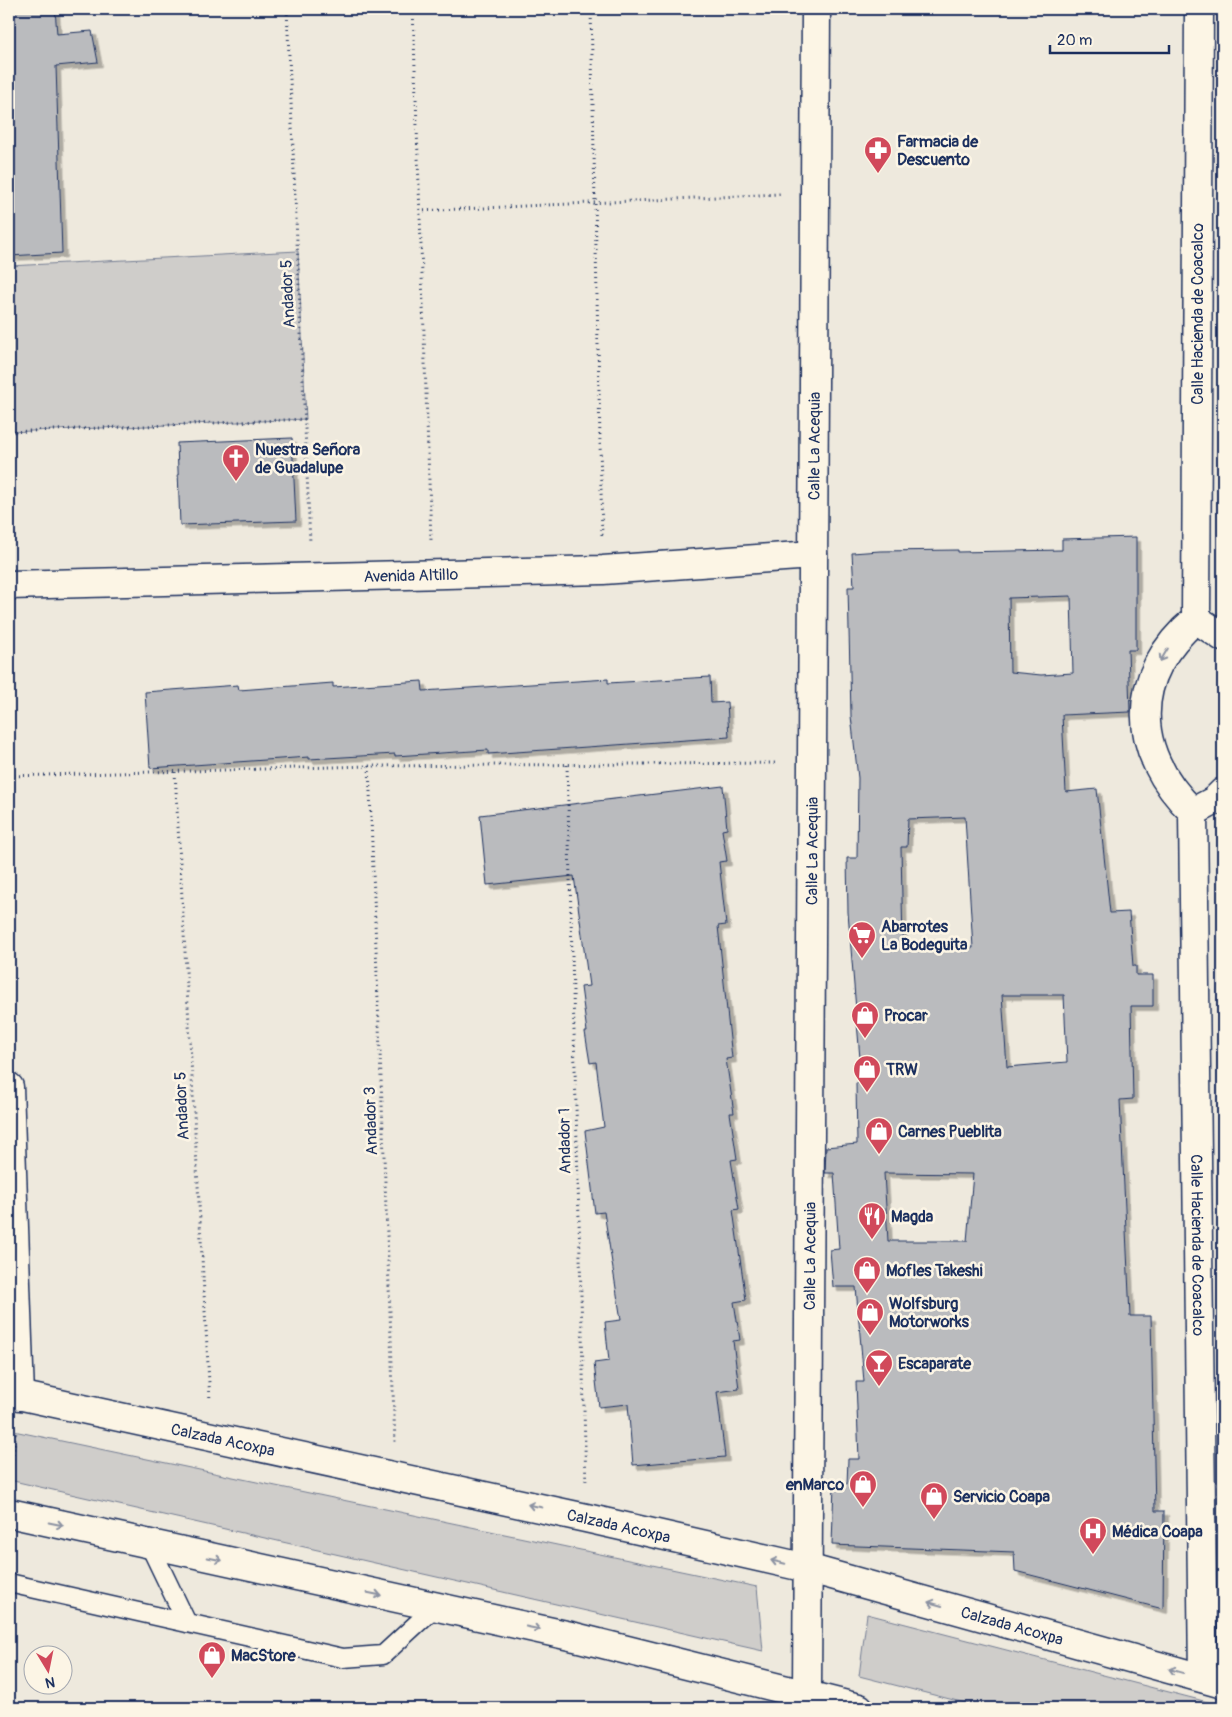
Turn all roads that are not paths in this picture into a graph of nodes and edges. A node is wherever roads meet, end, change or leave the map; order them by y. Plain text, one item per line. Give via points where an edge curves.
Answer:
1 (816, 9) edge
2 (1199, 9) edge
3 (813, 555) junction
4 (9, 585) edge
5 (1196, 619) junction
6 (1223, 637) edge
7 (1223, 792) edge
8 (1193, 812) junction
9 (9, 1086) edge
10 (15, 1394) edge
11 (9, 1513) edge
12 (149, 1544) junction
13 (807, 1568) junction
14 (9, 1583) edge
15 (436, 1607) junction
16 (187, 1623) junction
17 (1213, 1681) edge
18 (807, 1695) junction
19 (859, 1708) edge

1 - 3 street, Calle La Acequia
2 - 5 street, Calle Hacienda de Coacalco
3 - 4 street, Avenida Altillo via 602,570
3 - 13 street, Calle La Acequia
5 - 6 street
5 -> 8 street via 1178,634 1164,653 1147,697 1146,721 1150,747 1159,772 1174,794
7 - 8 street
8 - 17 street, Calle Hacienda de Coacalco
9 - 10 street
13 -> 10 street, Calzada Acoxpa
11 -> 12 street
12 -> 15 street
12 - 16 lane
17 -> 13 street, Calzada Acoxpa
13 - 18 street, Calle La Acequia
14 - 16 lane
15 - 16 lane via 382,1655 370,1657 343,1658
15 -> 18 street via 575,1637
18 - 19 street

